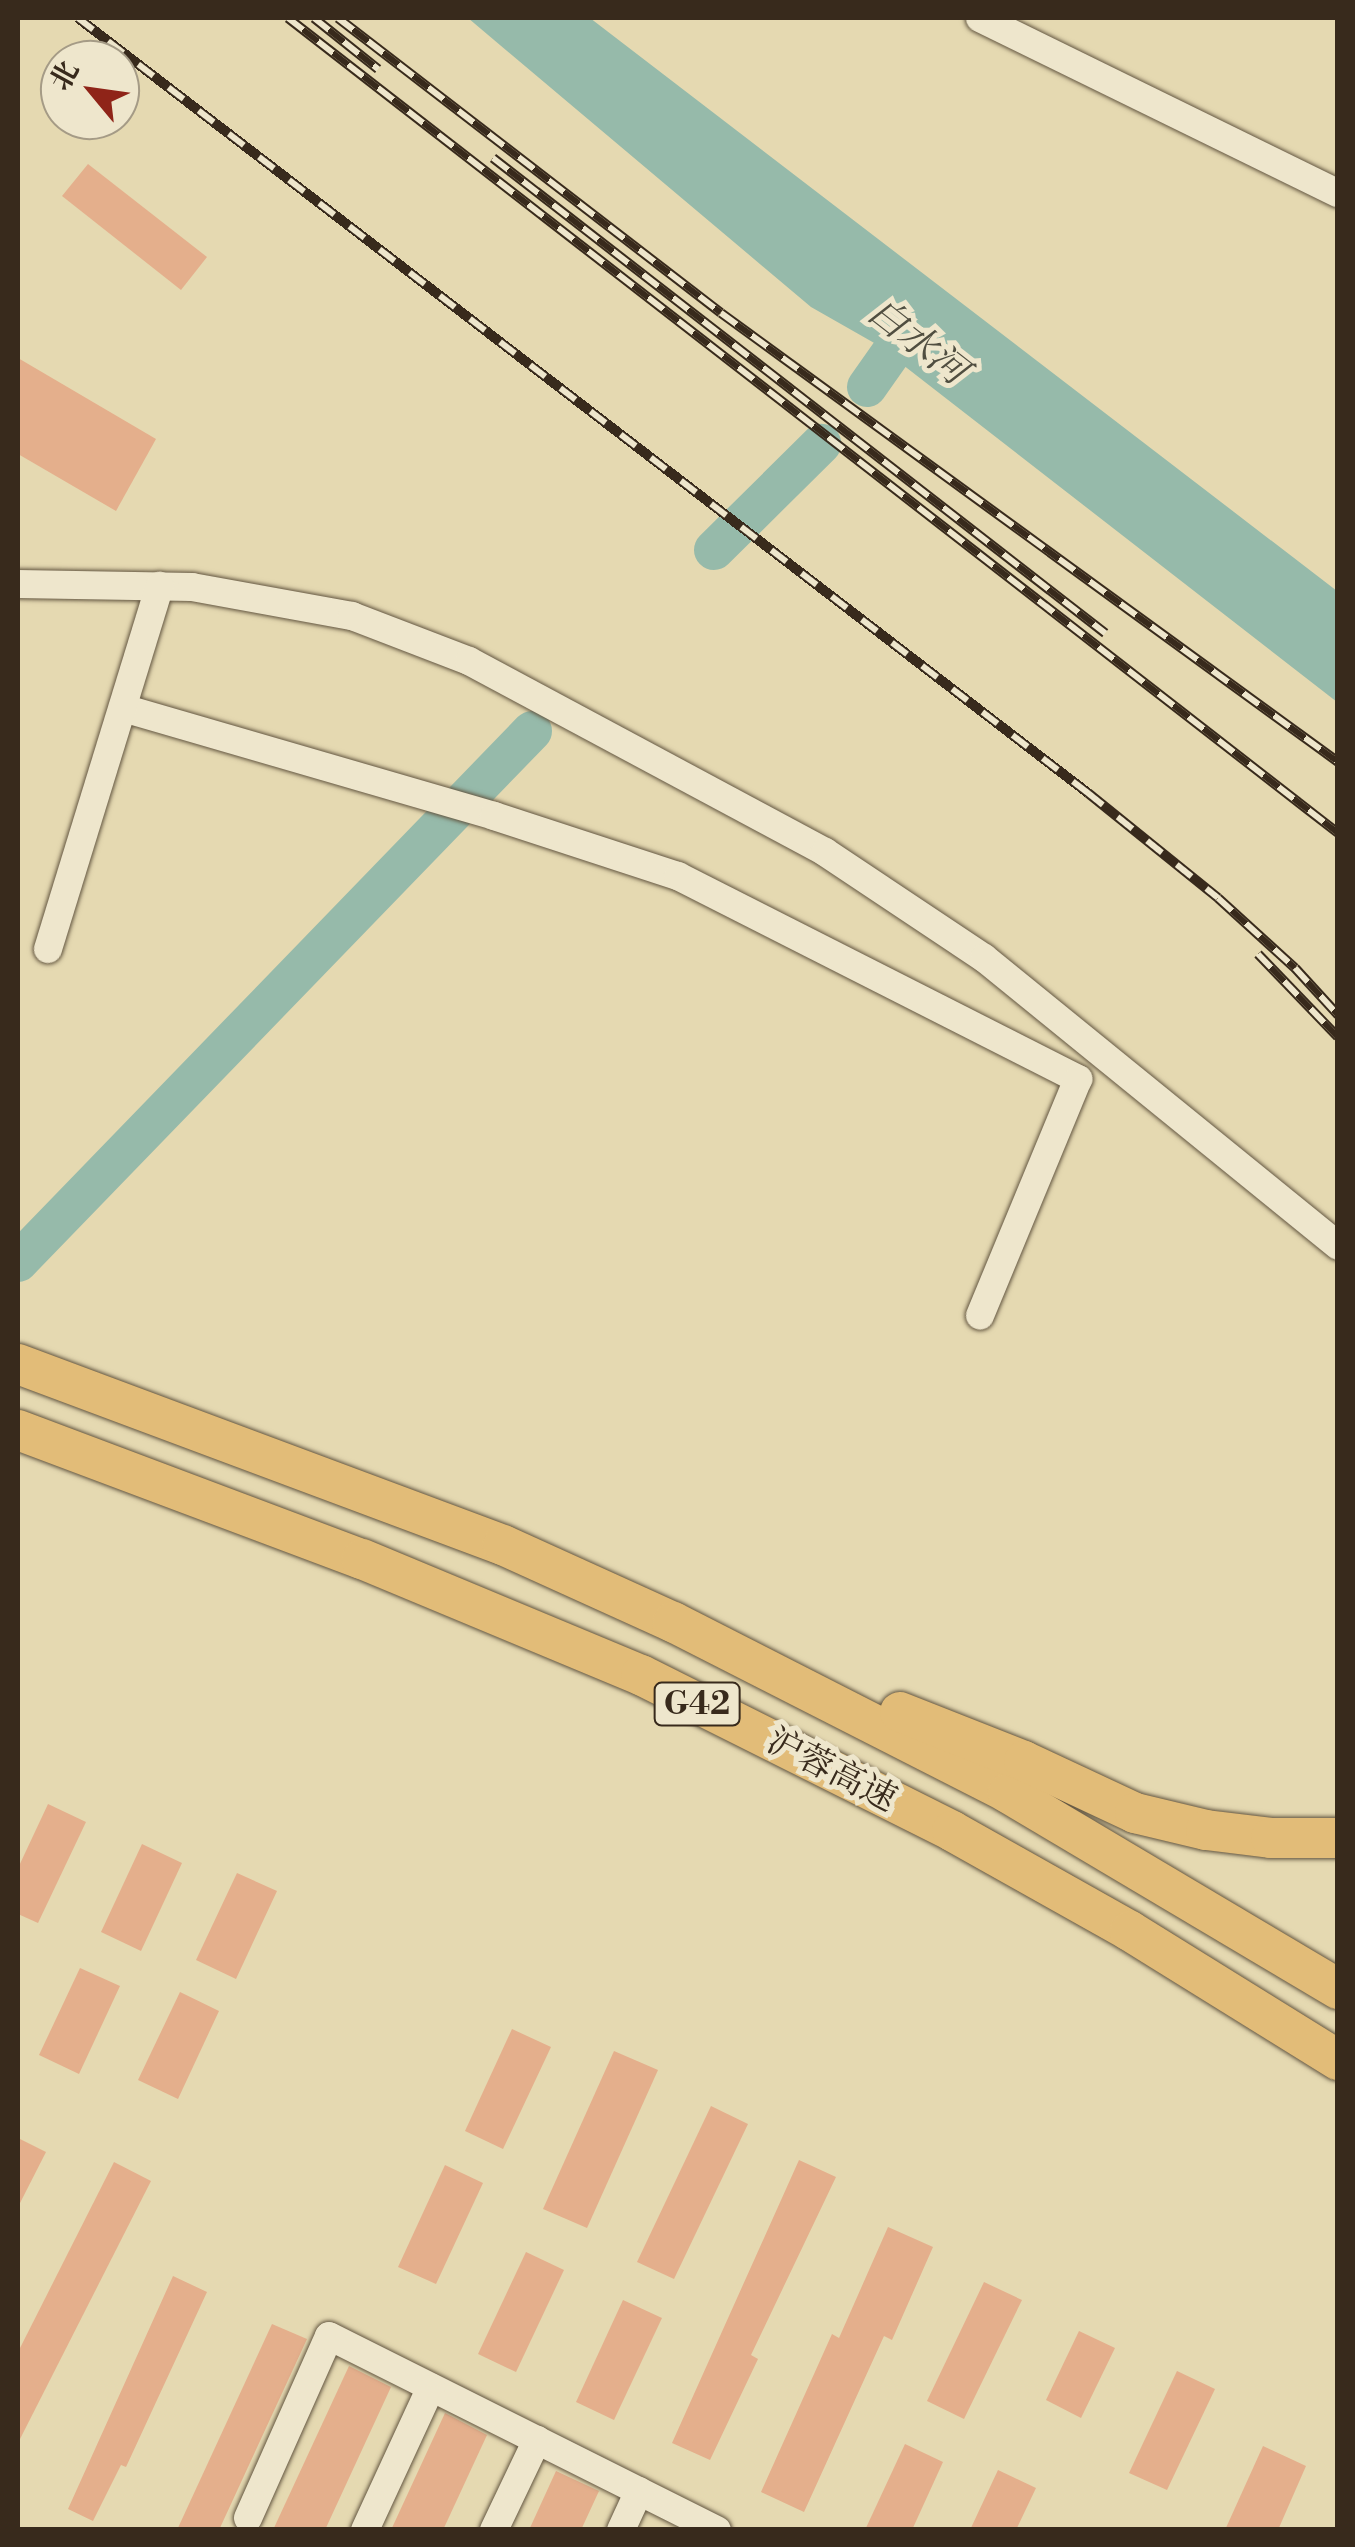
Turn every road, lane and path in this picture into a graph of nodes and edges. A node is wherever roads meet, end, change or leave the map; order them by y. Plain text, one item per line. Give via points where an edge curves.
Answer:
1 (980, 18) edge
2 (1338, 193) edge
3 (18, 584) edge
4 (160, 586) junction
5 (122, 708) junction
6 (48, 950) dead end
7 (1338, 1246) edge
8 (980, 1316) dead end
9 (18, 1364) edge
10 (18, 1430) edge
11 (673, 1622) junction
12 (1338, 1838) edge
13 (1338, 1989) edge
14 (1338, 2060) edge
15 (431, 2387) junction
16 (537, 2440) junction
17 (639, 2491) junction
18 (248, 2518) dead end
19 (365, 2530) edge
20 (494, 2530) edge
21 (622, 2530) edge
22 (716, 2530) edge

1 - 2 street
3 - 4 street
4 - 5 street
4 - 7 street via 352,616 469,661 826,852 984,958
5 - 6 street
5 - 8 street via 678,876 1078,1078
9 - 11 highway, 沪蓉高速 / G42 via 503,1545
10 - 14 highway, 沪蓉高速 / G42 via 362,1559 641,1675 952,1832 1130,1931
11 - 12 highway via 1024,1761 1135,1813 1222,1832
11 - 13 highway, 沪蓉高速 / G42 via 1008,1793
15 - 16 street
15 - 18 street via 329,2336
15 - 19 street
16 - 17 street
16 - 20 street
17 - 21 street
17 - 22 street

